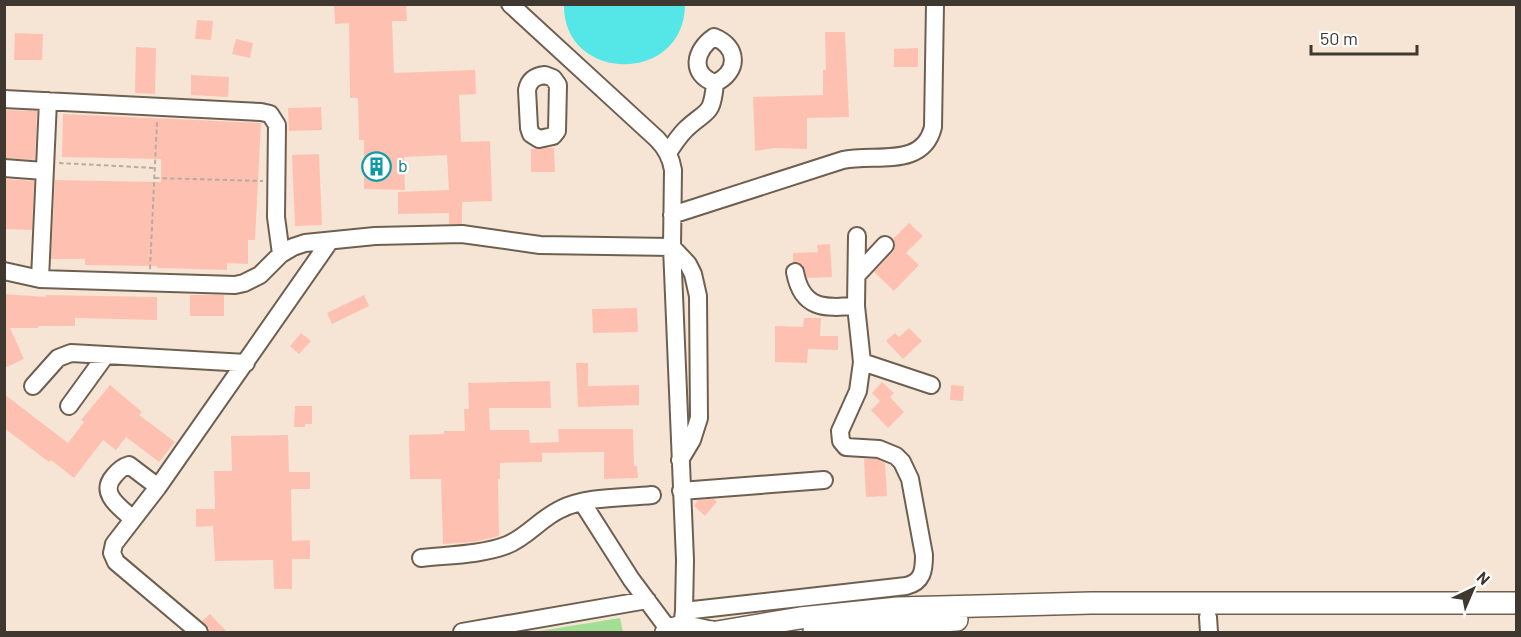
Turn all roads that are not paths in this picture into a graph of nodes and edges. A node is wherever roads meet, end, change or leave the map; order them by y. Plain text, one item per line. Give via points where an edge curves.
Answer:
1 (510, 4) edge
2 (935, 4) edge
3 (570, 60) junction
4 (553, 78) dead end
5 (715, 83) dead end
6 (4, 99) edge
7 (48, 101) junction
8 (668, 153) junction
9 (44, 167) junction
10 (4, 168) edge
11 (672, 215) junction
12 (856, 236) dead end
13 (330, 241) junction
14 (885, 245) dead end
15 (672, 247) junction
16 (281, 254) junction
17 (4, 271) edge
18 (795, 273) dead end
19 (857, 275) junction
20 (40, 279) junction
21 (856, 306) junction
22 (106, 355) junction
23 (862, 362) junction
24 (246, 363) junction
25 (931, 385) dead end
26 (33, 386) dead end
27 (69, 406) dead end
28 (680, 460) junction
29 (824, 480) dead end
30 (158, 487) junction
31 (681, 491) junction
32 (652, 495) dead end
33 (582, 502) junction
34 (134, 519) junction
35 (421, 558) dead end
36 (647, 600) junction
37 (1516, 603) edge
38 (1516, 615) edge
39 (1208, 625) edge
40 (686, 628) edge
41 (199, 633) edge
42 (462, 633) edge
43 (717, 633) edge
44 (814, 633) edge

1 - 3 lane
2 - 11 lane via 933,127 922,148 908,156 843,160
3 - 4 lane
3 - 8 lane
5 - 8 lane via 707,113 686,129
6 - 7 lane
7 - 9 lane
7 - 16 lane via 270,114 277,125 277,226
8 - 11 lane via 673,170
9 - 10 lane
9 - 20 lane
11 - 15 lane
12 - 19 lane
13 - 15 lane via 462,234 540,245
13 - 16 lane via 305,243
13 - 24 lane
14 - 19 lane
15 - 28 lane
15 - 28 lane via 688,264 698,296 699,418
16 - 20 lane via 260,275 236,285
17 - 20 lane
18 - 21 lane via 798,287 818,305
19 - 21 lane
21 - 23 lane
22 - 24 lane
22 - 26 lane via 64,355
22 - 27 lane
23 - 25 lane
23 - 40 lane via 858,391 840,431 841,441 846,447 888,451 907,470 924,555 921,577 912,585
24 - 30 lane
28 - 31 lane
29 - 31 lane
30 - 34 lane
30 - 34 lane via 129,465 111,480 111,499
31 - 40 lane
32 - 33 lane
33 - 35 lane via 562,508 507,545
33 - 36 lane
34 - 41 lane via 114,544 113,558
36 - 40 lane
36 - 42 lane
37 - 43 main road via 1091,603 898,608 800,618
38 - 39 main road
39 - 44 main road via 1001,618

